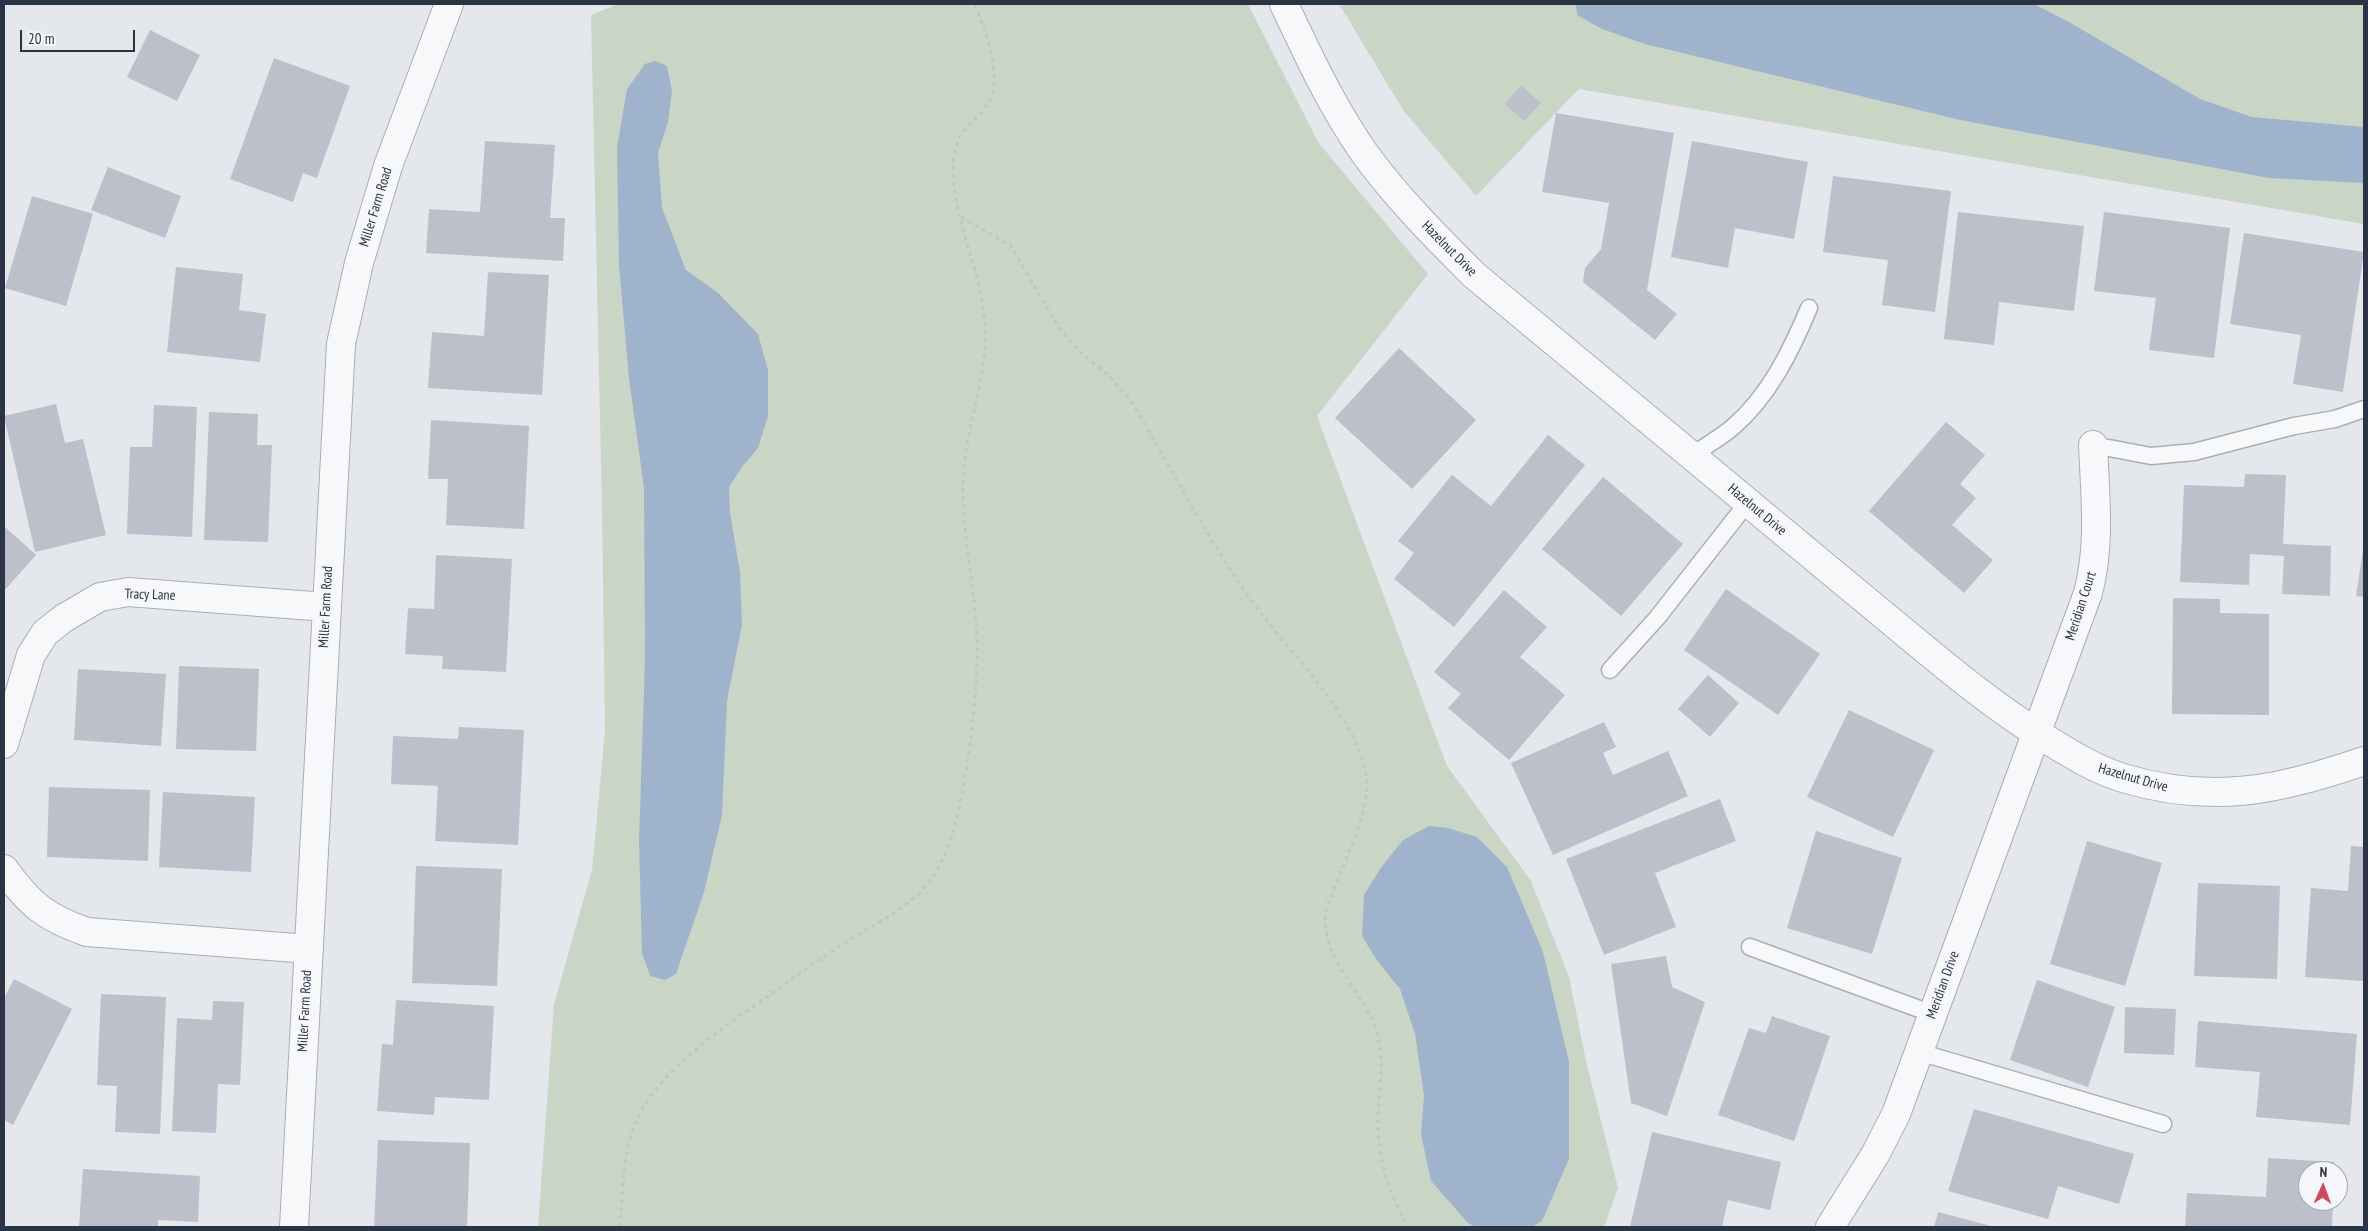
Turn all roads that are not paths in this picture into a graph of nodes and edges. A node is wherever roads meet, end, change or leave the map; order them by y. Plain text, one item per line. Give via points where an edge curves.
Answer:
1 (449, 4) edge
2 (1284, 4) edge
3 (1809, 308) dead end
4 (2364, 409) edge
5 (2092, 444) joint
6 (1692, 456) junction
7 (1748, 502) junction
8 (326, 608) junction
9 (1610, 670) dead end
10 (2036, 733) junction
11 (4, 744) edge
12 (2364, 761) edge
13 (4, 869) edge
14 (1750, 947) dead end
15 (309, 949) junction
16 (1933, 1014) junction
17 (1919, 1052) junction
18 (2163, 1124) dead end
19 (294, 1227) edge
20 (1830, 1227) edge

1 - 8 street, Miller Farm Road via 388,166 359,263 341,344
2 - 6 street, Hazelnut Drive via 1305,50 1347,124 1365,153 1411,211 1474,275
3 - 6 lane via 1792,348 1752,408 1733,427
4 - 5 lane via 2335,419 2284,428 2194,452 2151,456
5 - 10 street, Meridian Court via 2097,538 2094,568 2088,593
6 - 7 street, Hazelnut Drive
7 - 9 lane via 1657,618
7 - 10 street, Hazelnut Drive via 1985,698
8 - 11 street, Tracy Lane via 128,592 100,597 44,633 31,655
8 - 15 street, Miller Farm Road
10 - 12 street, Hazelnut Drive via 2086,763 2121,777 2156,787 2194,792 2265,789
10 - 16 street, Meridian Drive
13 - 15 street via 38,909 58,922 87,932
14 - 16 lane
15 - 19 street, Miller Farm Road
16 - 17 street, Meridian Drive
17 - 18 lane
17 - 20 street, Meridian Drive via 1886,1136

